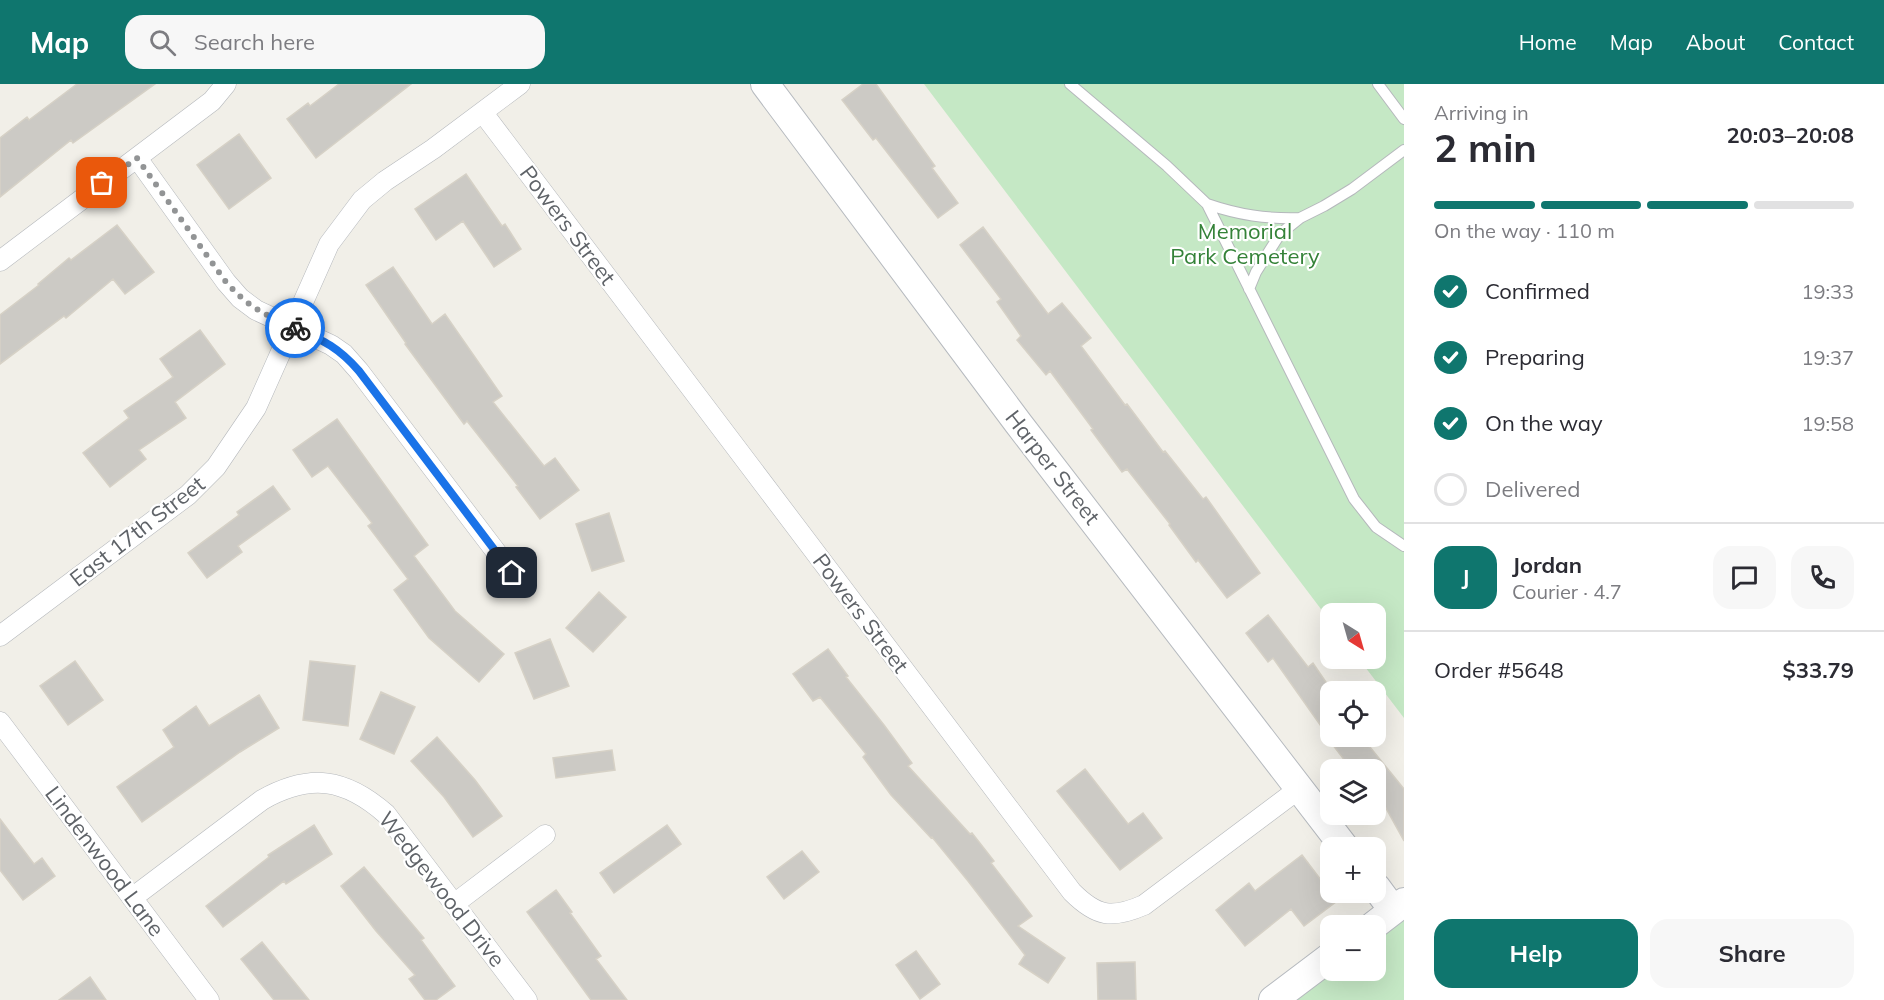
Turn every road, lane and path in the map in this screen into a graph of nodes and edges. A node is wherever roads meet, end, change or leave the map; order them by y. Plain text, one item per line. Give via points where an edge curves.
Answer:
1 (226, 84) edge
2 (520, 84) edge
3 (765, 84) edge
4 (1070, 84) edge
5 (1378, 84) edge
6 (483, 112) junction
7 (1404, 118) edge
8 (1404, 150) edge
9 (137, 158) junction
10 (1207, 204) junction
11 (1300, 218) junction
12 (0, 261) edge
13 (1249, 289) junction
14 (292, 327) junction
15 (1404, 546) edge
16 (512, 573) dead end
17 (0, 636) edge
18 (0, 722) edge
19 (1300, 788) junction
20 (545, 835) dead end
21 (1337, 837) edge
22 (132, 898) junction
23 (454, 904) junction
24 (1320, 965) edge
25 (209, 1000) edge
26 (527, 1000) edge
27 (1273, 1000) edge

1 - 9 street via 212,101
2 - 6 street, East 17th Street
3 - 19 street, Harper Street via 1018,423
4 - 10 lane
5 - 7 lane
6 - 14 street, East 17th Street via 362,200 329,244
6 - 19 street, Powers Street via 1086,906 1106,915 1127,913 1144,905
8 - 11 lane via 1352,189
9 - 12 street
9 - 14 street via 240,298
10 - 11 lane via 1260,218
10 - 13 lane
11 - 13 lane via 1269,250
13 - 15 lane via 1354,499 1376,527
14 - 16 street via 344,354
14 - 17 street, East 17th Street via 256,408 216,468 188,495
18 - 22 street, Lindenwood Lane
19 - 21 street, Harper Street
20 - 23 street
22 - 23 street, Wedgewood Drive via 262,800 303,783 323,783 345,787 368,798 386,814
22 - 25 street, Lindenwood Lane
23 - 26 street, Wedgewood Drive
24 - 27 street

